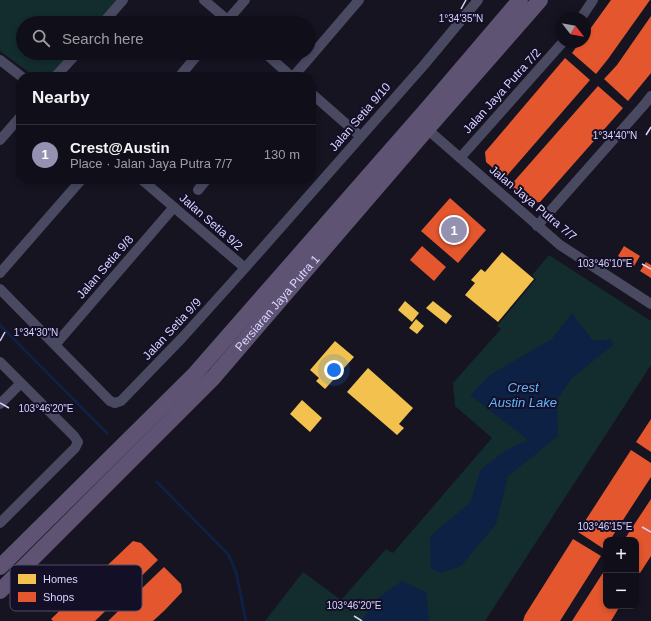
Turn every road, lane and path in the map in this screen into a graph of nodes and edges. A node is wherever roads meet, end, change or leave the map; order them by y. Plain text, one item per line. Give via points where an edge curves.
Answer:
1 (123, 0) edge
2 (204, 0) edge
3 (245, 0) edge
4 (359, 0) edge
5 (478, 0) edge
6 (520, 0) edge
7 (540, 0) edge
8 (593, 0) edge
9 (585, 12) edge
10 (109, 16) edge
11 (221, 16) edge
12 (233, 16) edge
13 (558, 48) edge
14 (316, 50) edge
15 (0, 60) edge
16 (71, 60) edge
17 (193, 60) edge
18 (273, 60) edge
19 (308, 60) edge
20 (16, 72) edge
21 (60, 72) edge
22 (183, 72) edge
23 (287, 72) edge
24 (297, 72) edge
25 (651, 96) edge
26 (316, 97) edge
27 (16, 122) edge
28 (427, 129) junction
29 (360, 136) junction
30 (0, 140) edge
31 (460, 158) junction
32 (78, 184) edge
33 (148, 184) edge
34 (203, 184) edge
35 (198, 190) dead end
36 (174, 207) junction
37 (538, 226) junction
38 (245, 268) junction
39 (0, 273) edge
40 (0, 288) edge
41 (651, 304) edge
42 (55, 345) junction
43 (0, 362) edge
44 (21, 383) junction
45 (0, 404) edge
46 (0, 523) edge
47 (27, 565) edge
48 (0, 567) edge
49 (10, 582) edge
50 (0, 592) edge

1 - 10 street
2 - 11 street
3 - 12 street
4 - 14 street
5 - 29 street, Jalan Setia 9/10
6 - 48 main road, Persiaran Jaya Putra 1 via 428,109 194,375
7 - 28 main road, Persiaran Jaya Putra 1
8 - 9 street
13 - 31 street, Jalan Jaya Putra 7/2
15 - 20 street
16 - 21 street
17 - 22 street
18 - 23 street
19 - 24 street
25 - 37 street
26 - 29 street
27 - 30 street
28 - 31 street, Jalan Jaya Putra 7/7
28 - 47 main road, Persiaran Jaya Putra 1 via 213,378
29 - 38 street, Jalan Setia 9/10
31 - 37 street, Jalan Jaya Putra 7/7
32 - 39 street
33 - 36 street, Jalan Setia 9/2
34 - 35 street
36 - 38 street, Jalan Setia 9/2
36 - 42 street, Jalan Setia 9/8
37 - 41 street, Jalan Jaya Putra 7/7 via 560,245
38 - 42 street, Jalan Setia 9/9 via 121,401 110,401
40 - 42 street
43 - 44 street
44 - 45 street
44 - 46 street via 78,442 75,448
49 - 50 main road, Persiaran Jaya Putra 1

